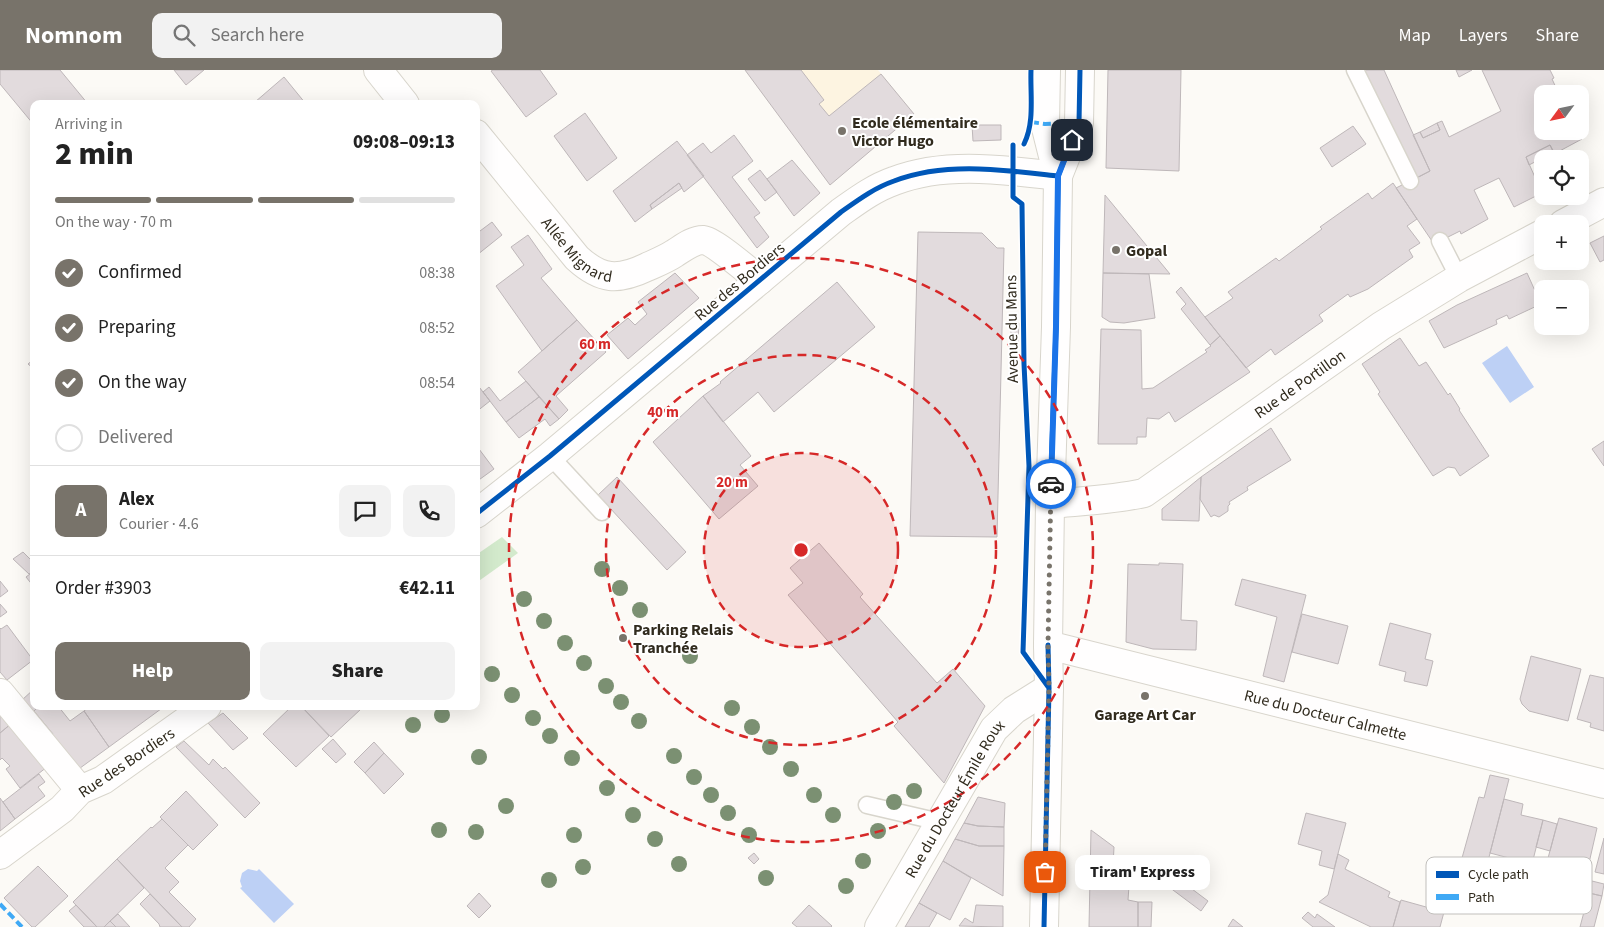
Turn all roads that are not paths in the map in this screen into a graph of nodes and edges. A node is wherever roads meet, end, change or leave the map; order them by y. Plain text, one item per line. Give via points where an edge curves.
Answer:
1 (378, 70) edge
2 (1046, 70) edge
3 (1080, 70) edge
4 (1355, 70) edge
5 (402, 100) edge
6 (480, 139) edge
7 (1058, 176) junction
8 (1410, 181) dead end
9 (1604, 202) edge
10 (1580, 215) edge
11 (1534, 238) edge
12 (1440, 241) dead end
13 (1459, 278) junction
14 (760, 280) junction
15 (550, 456) junction
16 (1050, 504) junction
17 (487, 506) edge
18 (602, 512) dead end
19 (1048, 645) junction
20 (1049, 688) junction
21 (0, 693) edge
22 (200, 710) edge
23 (1604, 784) edge
24 (80, 790) junction
25 (867, 805) dead end
26 (940, 822) junction
27 (0, 855) edge
28 (879, 927) edge
29 (1044, 927) edge

1 - 5 street
2 - 7 street via 1045,124
3 - 7 street via 1079,123
4 - 8 lane
6 - 14 street, Allée Mignard via 577,258 590,269 616,277 631,275 693,242 704,240
7 - 14 street, Rue des Bordiers via 957,169 894,181 868,193 841,212
7 - 16 street
9 - 10 street
11 - 13 street, Rue de Portillon
12 - 13 lane
13 - 16 street, Rue de Portillon via 1381,326 1144,493
14 - 15 street, Rue des Bordiers
15 - 17 street, Rue des Bordiers
15 - 18 lane
16 - 19 street
19 - 20 street
19 - 23 street, Rue du Docteur Calmette
20 - 26 street, Rue du Docteur Émile Roux via 1014,710 994,729
20 - 29 street
21 - 24 street
22 - 24 street, Rue des Bordiers via 103,780
24 - 27 street, Rue des Bordiers via 62,809
25 - 26 lane
26 - 28 street, Rue du Docteur Émile Roux

